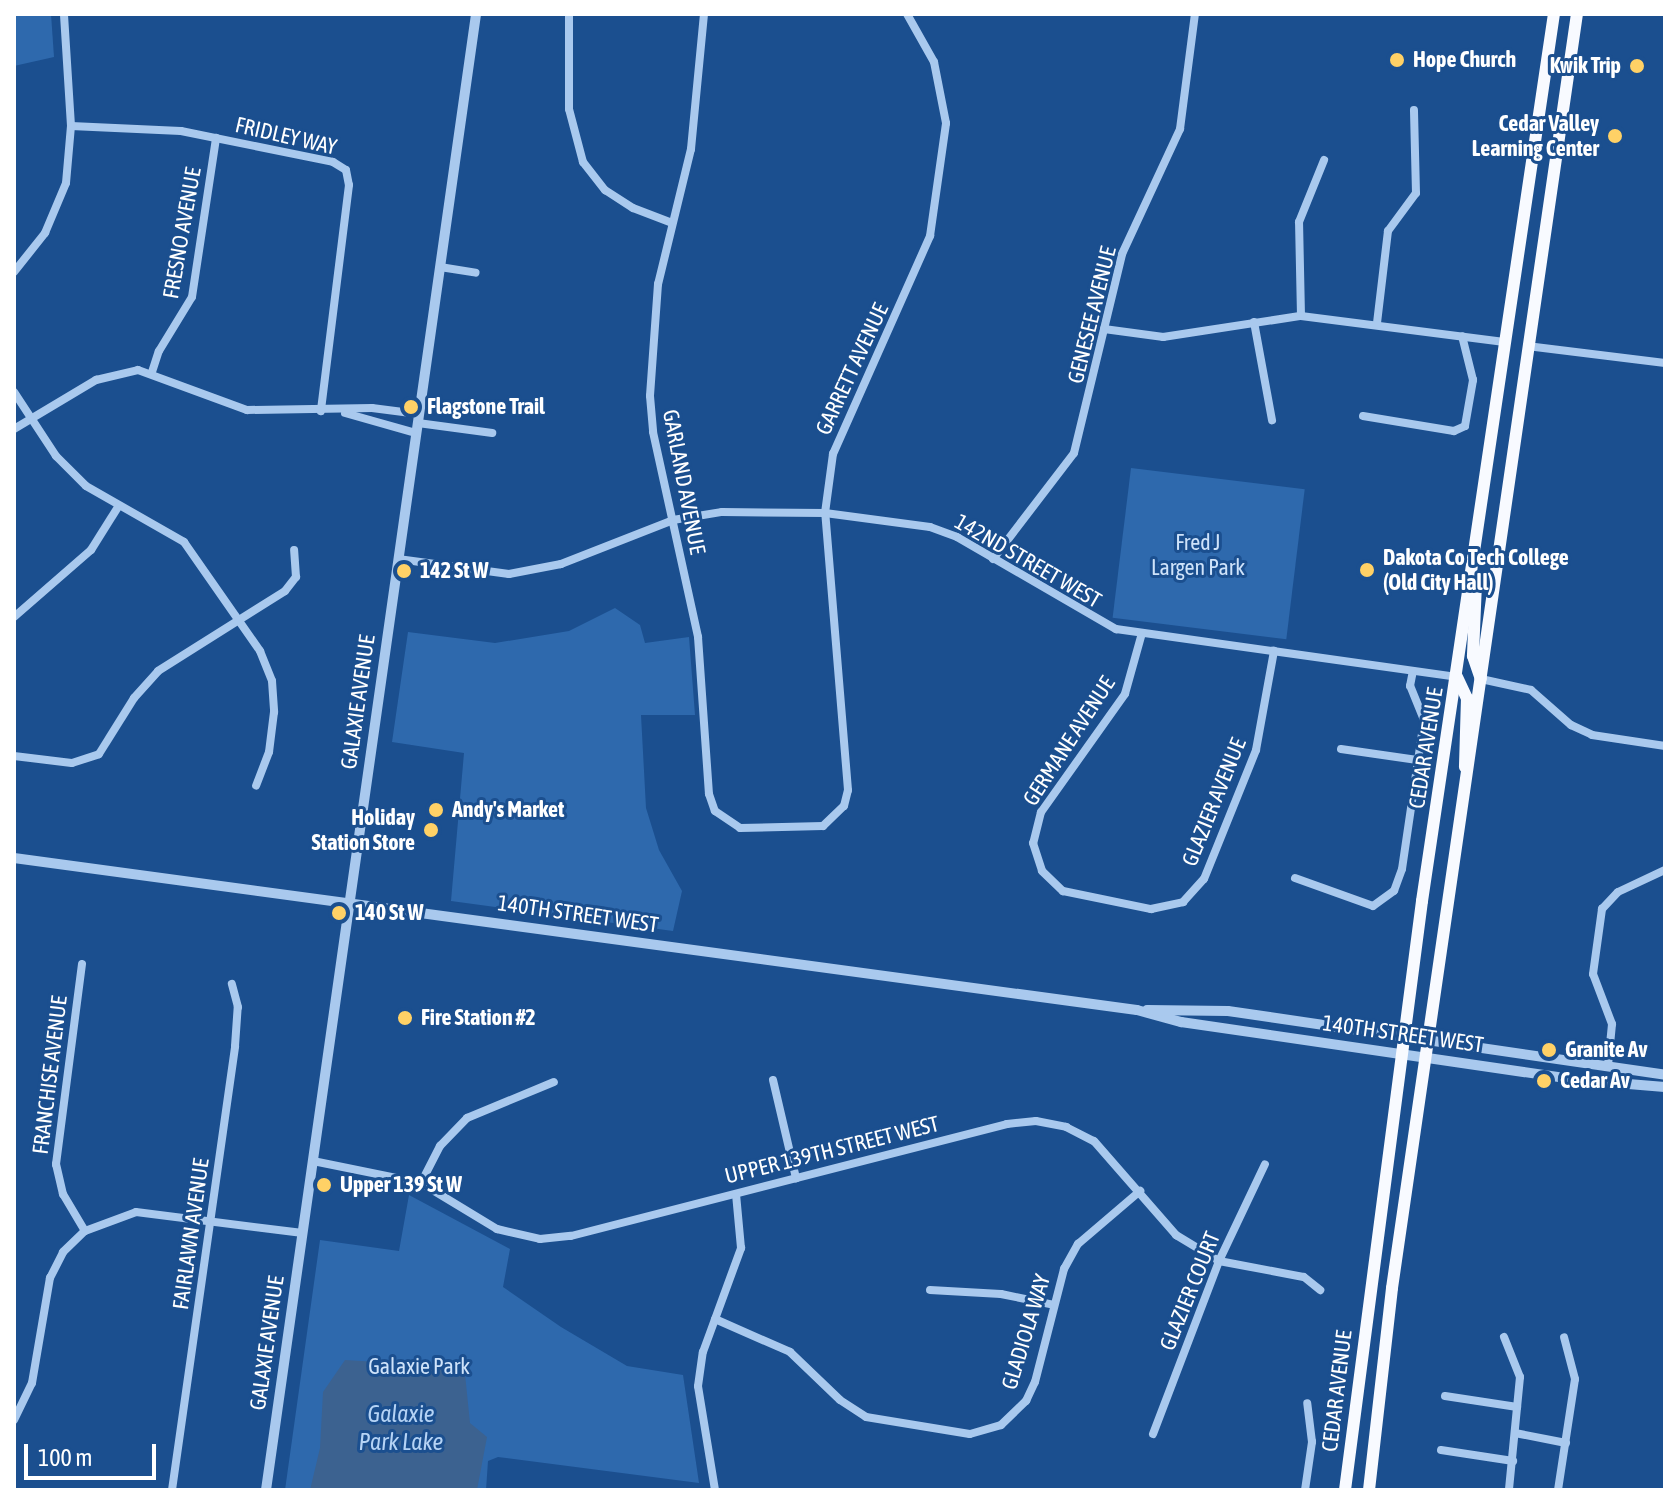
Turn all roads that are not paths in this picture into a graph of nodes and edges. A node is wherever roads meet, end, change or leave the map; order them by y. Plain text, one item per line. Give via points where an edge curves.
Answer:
1 (64, 14) edge
2 (476, 14) edge
3 (569, 14) edge
4 (704, 14) edge
5 (907, 14) edge
6 (1195, 14) edge
7 (1554, 14) edge
8 (1577, 14) edge
9 (1414, 110) dead end
10 (71, 126) junction
11 (216, 138) junction
12 (1324, 160) dead end
13 (672, 223) junction
14 (440, 267) junction
15 (14, 272) edge
16 (476, 273) dead end
17 (1301, 316) junction
18 (1254, 322) junction
19 (1377, 323) junction
20 (1104, 329) junction
21 (1462, 336) junction
22 (1504, 342) junction
23 (1526, 346) junction
24 (1665, 363) edge
25 (152, 372) junction
26 (14, 392) edge
27 (321, 411) junction
28 (341, 412) junction
29 (1363, 416) dead end
30 (31, 419) junction
31 (1272, 420) dead end
32 (418, 423) junction
33 (14, 429) edge
34 (492, 433) dead end
35 (118, 507) junction
36 (825, 513) junction
37 (673, 520) junction
38 (294, 550) dead end
39 (1475, 552) junction
40 (398, 559) junction
41 (993, 559) junction
42 (14, 617) edge
43 (241, 622) junction
44 (1142, 633) junction
45 (1274, 651) junction
46 (1413, 671) junction
47 (1457, 677) junction
48 (1481, 679) junction
49 (1665, 746) edge
50 (1341, 749) dead end
51 (14, 756) edge
52 (1417, 760) junction
53 (1466, 778) junction
54 (256, 786) dead end
55 (809, 828) joint
56 (14, 858) edge
57 (1665, 870) edge
58 (1295, 878) dead end
59 (1079, 896) joint
60 (350, 904) junction
61 (82, 964) dead end
62 (232, 984) dead end
63 (1137, 1010) junction
64 (1405, 1035) junction
65 (1429, 1038) junction
66 (1402, 1054) junction
67 (1426, 1057) junction
68 (1608, 1065) junction
69 (1665, 1075) edge
70 (773, 1080) dead end
71 (554, 1082) dead end
72 (1665, 1087) edge
73 (313, 1161) junction
74 (1265, 1164) dead end
75 (796, 1178) junction
76 (421, 1183) junction
77 (1140, 1191) junction
78 (736, 1194) junction
79 (211, 1220) junction
80 (85, 1231) junction
81 (303, 1233) junction
82 (1219, 1261) junction
83 (930, 1290) dead end
84 (1320, 1290) dead end
85 (1054, 1305) junction
86 (715, 1319) junction
87 (1504, 1337) dead end
88 (1564, 1337) dead end
89 (1445, 1396) dead end
90 (1307, 1403) dead end
91 (1517, 1407) junction
92 (14, 1420) edge
93 (1515, 1433) junction
94 (1153, 1434) dead end
95 (1566, 1443) junction
96 (1441, 1450) dead end
97 (1513, 1461) junction
98 (172, 1490) edge
99 (266, 1490) edge
100 (715, 1490) edge
101 (1305, 1490) edge
102 (1345, 1490) edge
103 (1369, 1490) edge
104 (1509, 1490) edge
105 (1558, 1490) edge

1 - 10 street
2 - 14 street, GALAXIE AVENUE
3 - 13 street via 569,109 583,162 605,190
4 - 13 street, GARLAND AVENUE via 691,149
5 - 36 street, GARRETT AVENUE via 944,92 939,196 917,276 833,454
6 - 20 street, GENESEE AVENUE via 1180,129 1122,254
7 - 22 highway, CEDAR AVENUE
8 - 23 highway, CEDAR AVENUE
9 - 19 street via 1416,193 1388,231
10 - 11 street, FRIDLEY WAY via 151,127
10 - 15 street via 62,198 45,233
11 - 25 street, FRESNO AVENUE via 192,297
11 - 27 street, FRIDLEY WAY via 333,162 349,177
12 - 17 street via 1299,222
13 - 37 street, GARLAND AVENUE via 658,284 650,396
14 - 16 street
14 - 32 street, GALAXIE AVENUE
17 - 18 street
17 - 19 street
18 - 20 street via 1163,337
18 - 31 street
19 - 21 street
20 - 41 street, GENESEE AVENUE via 1074,453
21 - 22 street
21 - 29 street via 1473,380 1465,426 1454,431
22 - 39 highway, CEDAR AVENUE
23 - 24 street
23 - 48 highway, CEDAR AVENUE
25 - 27 street via 234,407
25 - 30 street via 109,374
26 - 30 street
27 - 28 street
28 - 32 street
28 - 32 street via 372,408
30 - 33 street
30 - 35 street via 65,467
32 - 34 street
32 - 40 street, GALAXIE AVENUE
35 - 42 street via 91,550
35 - 43 street via 184,542
36 - 37 street, 142ND STREET WEST via 722,512
36 - 41 street, 142ND STREET WEST via 930,527
36 - 55 street, GARRETT AVENUE via 848,790 836,818
37 - 40 street, 142ND STREET WEST via 534,572 509,574
37 - 55 street, GARLAND AVENUE via 698,637 715,811 740,828
38 - 43 street via 296,577 291,585
39 - 47 highway, CEDAR AVENUE
39 - 48 highway via 1473,656
40 - 60 street, GALAXIE AVENUE
41 - 44 street, 142ND STREET WEST via 1094,620
43 - 51 street via 158,671 134,698 109,743 92,758 72,763
43 - 54 street via 269,671 274,702 269,752
44 - 45 street, 142ND STREET WEST
44 - 59 street, GERMANE AVENUE via 1125,694 1035,827 1033,843 1042,871 1063,891
45 - 46 street, 142ND STREET WEST
45 - 59 street, GLAZIER AVENUE via 1256,750 1204,879 1183,902 1168,908
46 - 47 street, 142ND STREET WEST
46 - 52 street via 1410,686 1424,720
47 - 53 highway via 1467,698 1462,750
47 - 64 highway, CEDAR AVENUE
48 - 49 street via 1531,690 1571,725 1592,735
48 - 53 highway, CEDAR AVENUE
50 - 52 street
52 - 58 street via 1402,869 1385,901 1373,906
53 - 65 highway, CEDAR AVENUE
56 - 60 street, 140TH STREET WEST
57 - 68 street via 1618,892 1602,909 1593,974 1613,1030
60 - 63 street, 140TH STREET WEST
60 - 73 street, GALAXIE AVENUE
61 - 80 street, FRANCHISE AVENUE via 56,1164 63,1194
62 - 79 street, FAIRLAWN AVENUE via 238,1007 235,1046
63 - 64 street, 140TH STREET WEST via 1228,1011
63 - 66 street, 140TH STREET WEST via 1181,1022
64 - 65 street, 140TH STREET WEST
64 - 66 highway, CEDAR AVENUE
65 - 67 highway, CEDAR AVENUE
65 - 68 street, 140TH STREET WEST
66 - 67 street, 140TH STREET WEST
66 - 102 highway, CEDAR AVENUE
67 - 72 street, 140TH STREET WEST
67 - 103 highway, CEDAR AVENUE
68 - 69 street, 140TH STREET WEST
70 - 75 street
71 - 76 street via 467,1118 440,1146
73 - 76 street, UPPER 139TH STREET WEST via 389,1172
73 - 81 street, GALAXIE AVENUE
74 - 82 street, GLAZIER COURT
75 - 77 street, UPPER 139TH STREET WEST via 1036,1121 1066,1127 1094,1141
75 - 78 street, UPPER 139TH STREET WEST
76 - 78 street, UPPER 139TH STREET WEST via 497,1229 540,1239 571,1236
77 - 82 street, UPPER 139TH STREET WEST via 1176,1235
77 - 85 street, GLADIOLA WAY via 1078,1244
78 - 86 street via 741,1248
79 - 80 street via 136,1212
79 - 81 street
79 - 98 street, FAIRLAWN AVENUE
80 - 92 street via 63,1252 50,1278 32,1383
81 - 99 street, GALAXIE AVENUE
82 - 84 street, UPPER 139TH STREET WEST via 1304,1277
82 - 94 street, GLAZIER COURT
83 - 85 street via 1001,1294
85 - 86 street, GLADIOLA WAY via 1026,1401 1001,1425 970,1434 866,1417 790,1352
86 - 100 street via 698,1386
87 - 91 street via 1520,1377
88 - 95 street via 1575,1379
89 - 91 street
90 - 101 street via 1312,1442
91 - 93 street
93 - 95 street
93 - 97 street
95 - 105 street
96 - 97 street
97 - 104 street

